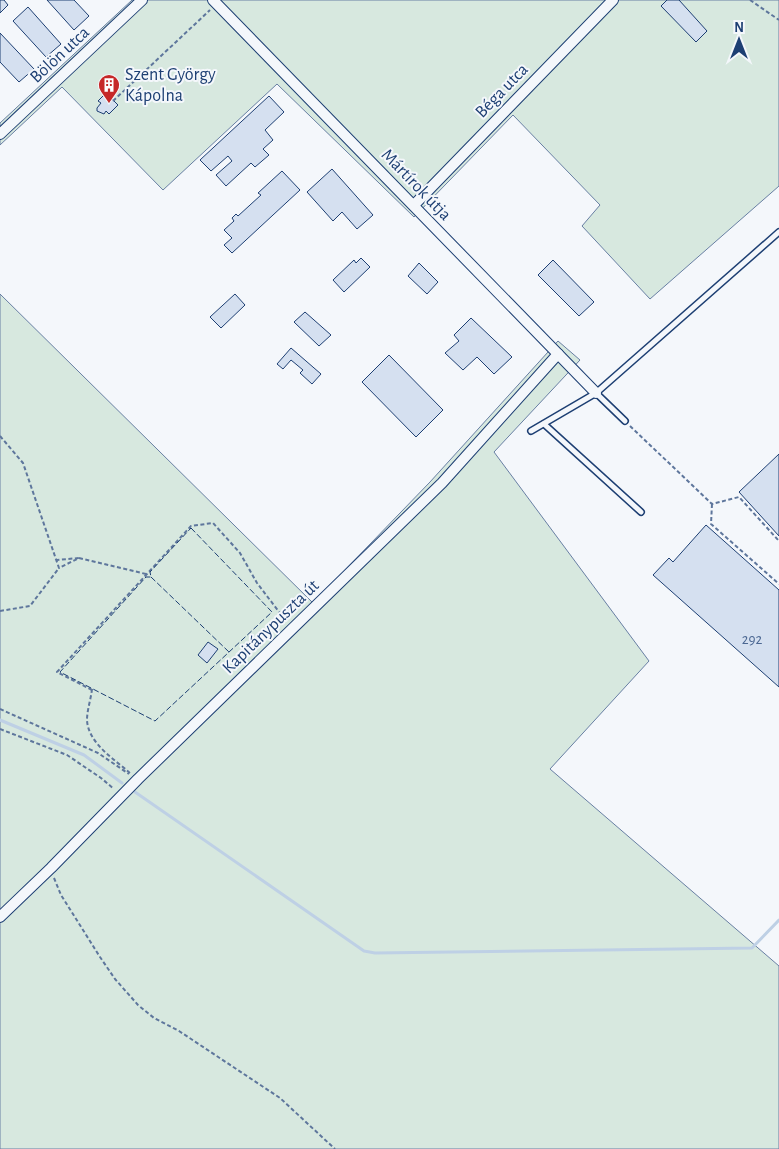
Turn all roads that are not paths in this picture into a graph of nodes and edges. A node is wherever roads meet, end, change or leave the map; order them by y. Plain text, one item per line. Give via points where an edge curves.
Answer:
1 (142, 0) edge
2 (613, 0) edge
3 (214, 2) edge
4 (0, 134) edge
5 (414, 205) junction
6 (779, 232) edge
7 (558, 354) junction
8 (596, 393) junction
9 (625, 421) road end
10 (544, 424) junction
11 (531, 431) dead end
12 (641, 512) dead end
13 (0, 917) edge

1 - 4 street, Bölön utca
2 - 5 street, Béga utca
3 - 5 street, Mártírok útja
5 - 7 street, Mártírok útja
6 - 8 lane
7 - 8 street, Mártírok útja
7 - 13 street, Kapitánypuszta út via 442,483
8 - 9 lane
8 - 10 lane
10 - 11 lane
10 - 12 lane

